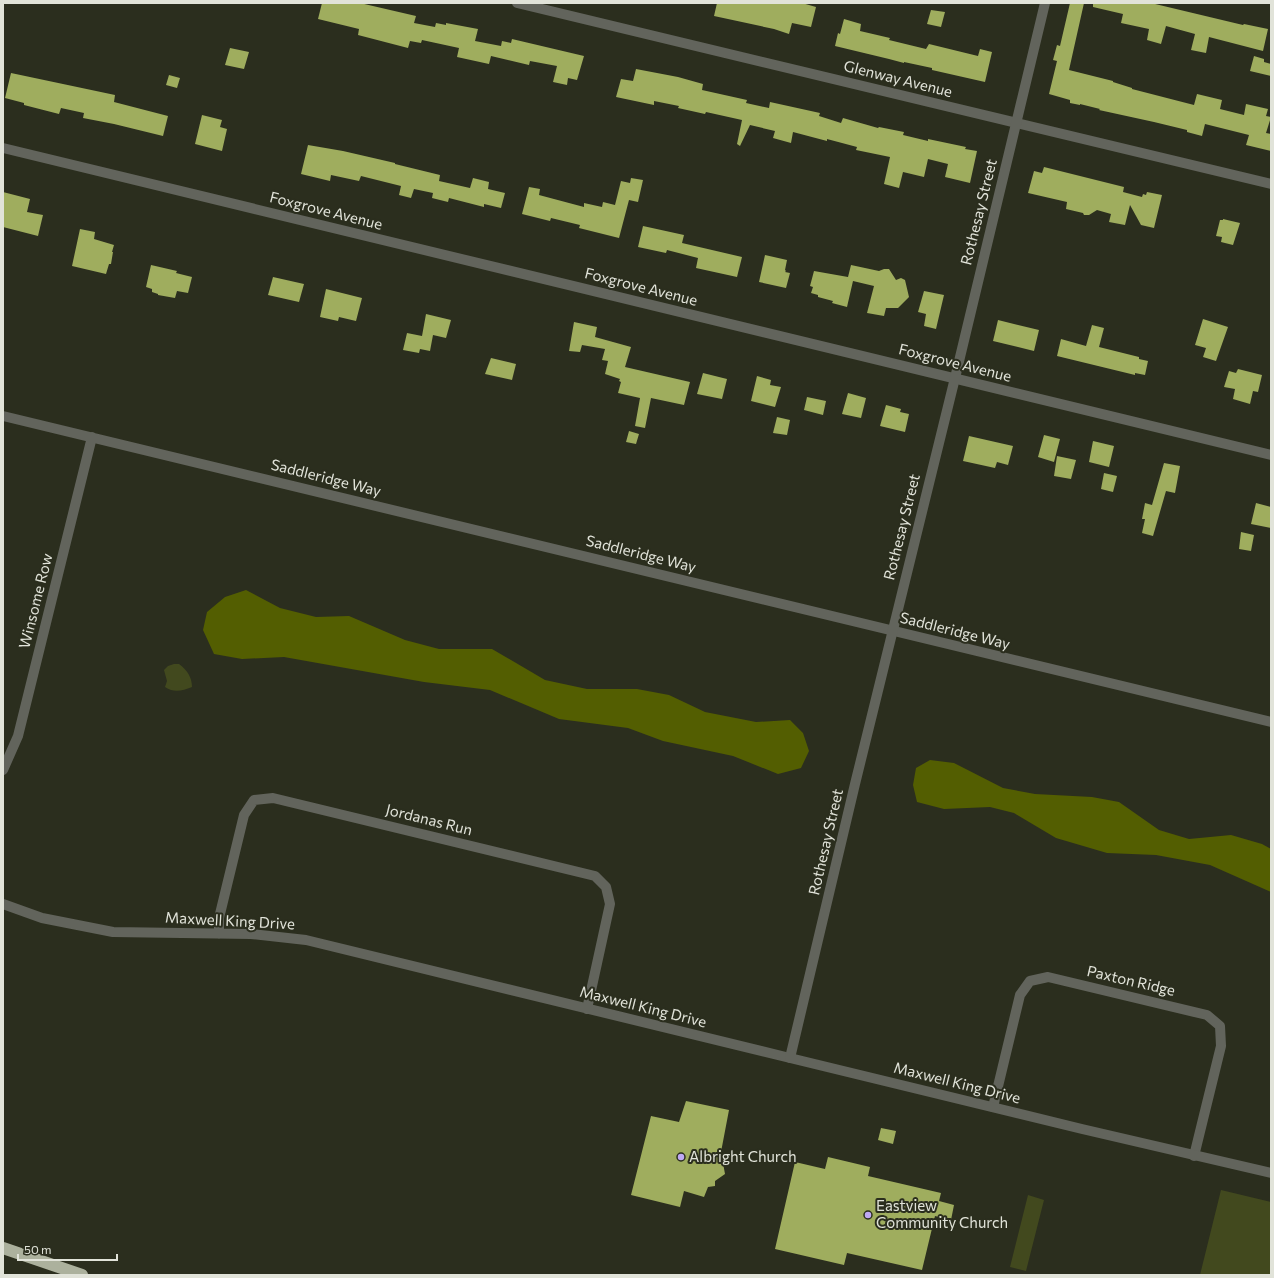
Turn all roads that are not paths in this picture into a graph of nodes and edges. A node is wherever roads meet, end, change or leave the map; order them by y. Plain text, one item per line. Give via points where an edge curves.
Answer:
1 (518, 3) edge
2 (1045, 3) edge
3 (1016, 123) junction
4 (3, 148) edge
5 (1271, 184) edge
6 (955, 378) junction
7 (3, 416) edge
8 (92, 437) junction
9 (1271, 455) edge
10 (892, 631) junction
11 (1271, 722) edge
12 (3, 770) edge
13 (3, 904) edge
14 (219, 934) junction
15 (587, 1009) junction
16 (790, 1058) junction
17 (993, 1107) junction
18 (1194, 1156) junction
19 (1271, 1173) edge
20 (3, 1248) edge
21 (82, 1275) edge

1 - 3 street, Glenway Avenue
2 - 3 street, Rothesay Street
3 - 5 street, Glenway Avenue
3 - 6 street, Rothesay Street
4 - 6 street, Foxgrove Avenue
6 - 9 street, Foxgrove Avenue
6 - 10 street, Rothesay Street
7 - 8 street, Saddleridge Way
8 - 10 street, Saddleridge Way
8 - 12 street, Winsome Row via 18,736
10 - 11 street, Saddleridge Way
10 - 16 street, Rothesay Street
13 - 14 street, Maxwell King Drive via 42,918 113,932
14 - 15 street, Maxwell King Drive via 251,934 306,940
14 - 15 street, Jordanas Run via 219,918 244,815 254,800 272,798 595,876 606,887 610,904
15 - 16 street, Maxwell King Drive
16 - 17 street, Maxwell King Drive
17 - 18 street, Maxwell King Drive
17 - 18 street, Paxton Ridge via 1020,995 1030,981 1048,977 1207,1015 1220,1026 1221,1046
18 - 19 street, Maxwell King Drive
20 - 21 highway

